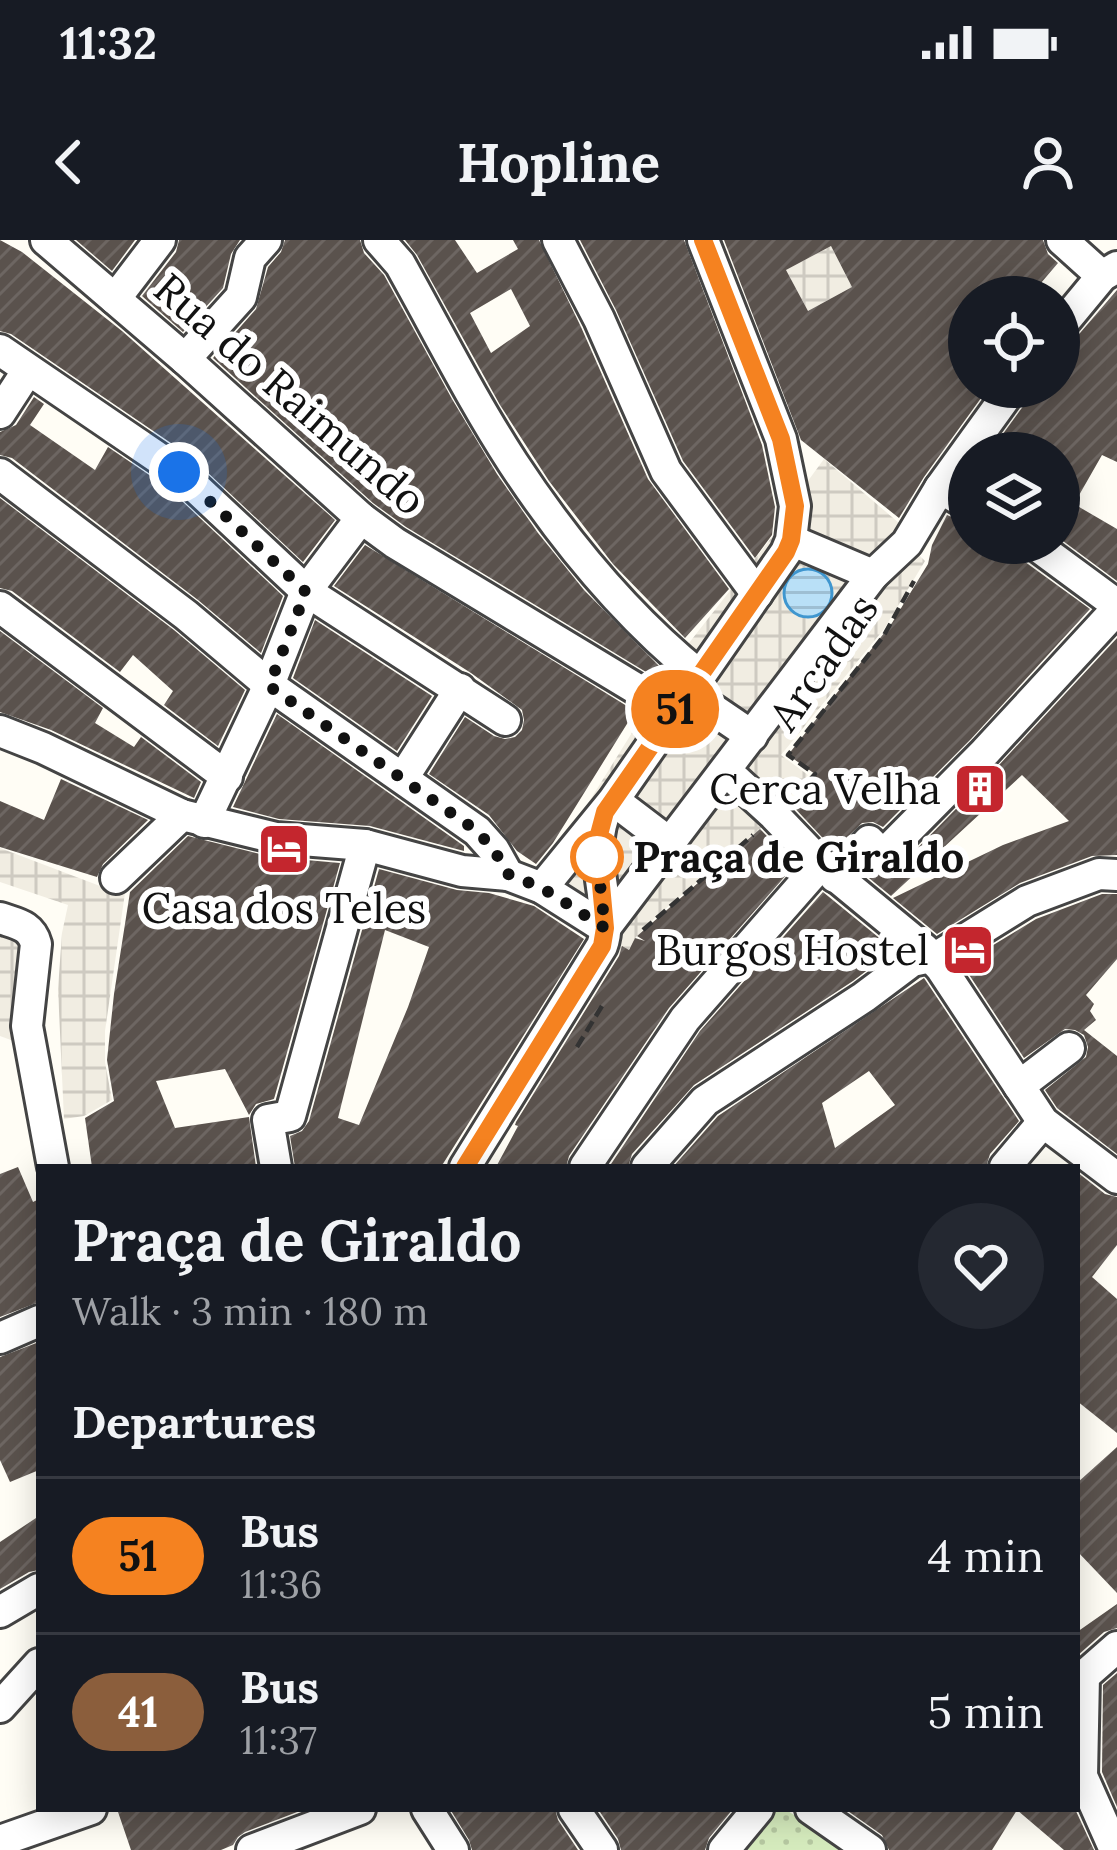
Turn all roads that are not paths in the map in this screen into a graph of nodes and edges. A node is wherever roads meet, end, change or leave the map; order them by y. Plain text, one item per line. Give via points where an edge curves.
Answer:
1 (46, 240) edge
2 (160, 240) edge
3 (266, 240) edge
4 (379, 240) edge
5 (558, 240) edge
6 (703, 240) edge
7 (1062, 240) edge
8 (1110, 272) edge
9 (115, 299) junction
10 (1080, 305) edge
11 (0, 350) edge
12 (184, 359) junction
13 (28, 370) junction
14 (997, 408) edge
15 (0, 413) edge
16 (0, 474) edge
17 (940, 488) junction
18 (948, 493) edge
19 (361, 518) junction
20 (795, 542) junction
21 (1061, 564) edge
22 (873, 574) junction
23 (306, 592) junction
24 (757, 594) junction
25 (0, 607) edge
26 (1117, 607) edge
27 (269, 686) junction
28 (460, 689) junction
29 (692, 696) junction
30 (505, 720) dead end
31 (0, 731) edge
32 (752, 736) junction
33 (726, 771) junction
34 (226, 777) junction
35 (403, 778) junction
36 (615, 811) junction
37 (193, 819) junction
38 (671, 844) junction
39 (364, 845) junction
40 (828, 871) junction
41 (508, 874) junction
42 (1117, 874) edge
43 (116, 878) dead end
44 (542, 888) junction
45 (0, 918) edge
46 (604, 937) junction
47 (931, 957) junction
48 (13, 1020) edge
49 (1069, 1048) dead end
50 (1019, 1086) junction
51 (1043, 1122) junction
52 (52, 1164) edge
53 (275, 1164) edge
54 (467, 1164) edge
55 (587, 1164) edge
56 (650, 1164) edge
57 (1008, 1164) edge
58 (1117, 1178) edge
59 (36, 1322) edge
60 (0, 1338) edge
61 (36, 1591) edge
62 (0, 1612) edge
63 (1117, 1647) edge
64 (36, 1667) edge
65 (1080, 1670) edge
66 (0, 1707) edge
67 (82, 1812) edge
68 (352, 1812) edge
69 (429, 1812) edge
70 (576, 1812) edge
71 (756, 1812) edge
72 (815, 1812) edge
73 (0, 1841) edge
74 (252, 1850) edge
75 (453, 1850) edge
76 (602, 1850) edge
77 (724, 1850) edge
78 (870, 1850) edge
79 (1115, 1850) edge

1 - 9 street, Rua do Raimundo
2 - 9 street
3 - 12 street via 250,258 241,297
4 - 29 street via 512,462
5 - 24 street via 666,471
6 - 20 street via 781,439
7 - 8 street
8 - 10 street
9 - 12 street, Rua do Raimundo
11 - 13 street
12 - 19 street, Rua do Raimundo
13 - 15 street
13 - 23 street via 179,472
14 - 17 street
16 - 27 street
17 - 18 street
17 - 22 street via 914,554
19 - 23 street
19 - 29 street, Rua do Raimundo
20 - 22 street
20 - 24 street
21 - 26 street
22 - 32 street
23 - 27 street
23 - 28 street
24 - 29 street
25 - 34 street
26 - 40 street via 883,855 869,842
27 - 34 street
27 - 35 street
28 - 30 street
28 - 35 street
29 - 32 street
29 - 36 street
31 - 37 street
32 - 33 street
33 - 38 street
33 - 40 street
34 - 37 street
35 - 41 street via 477,831
36 - 38 street
36 - 44 street
36 - 46 street via 597,842
37 - 39 street via 276,838
37 - 43 street
38 - 46 street
39 - 41 street via 462,871
39 - 53 street via 306,1113 268,1120
40 - 47 street
40 - 55 street via 686,1018
41 - 44 street
42 - 47 street via 1027,902
44 - 46 street
45 - 48 street via 27,928 36,944
46 - 54 street
47 - 50 street
47 - 56 street via 912,961 723,1087
48 - 52 street
49 - 50 street
50 - 51 street
51 - 57 street
51 - 58 street
59 - 60 street
61 - 62 street
63 - 65 street
64 - 66 street
65 - 79 street via 1082,1776
67 - 73 street
68 - 74 street
69 - 75 street
70 - 76 street
71 - 77 street
72 - 78 street

